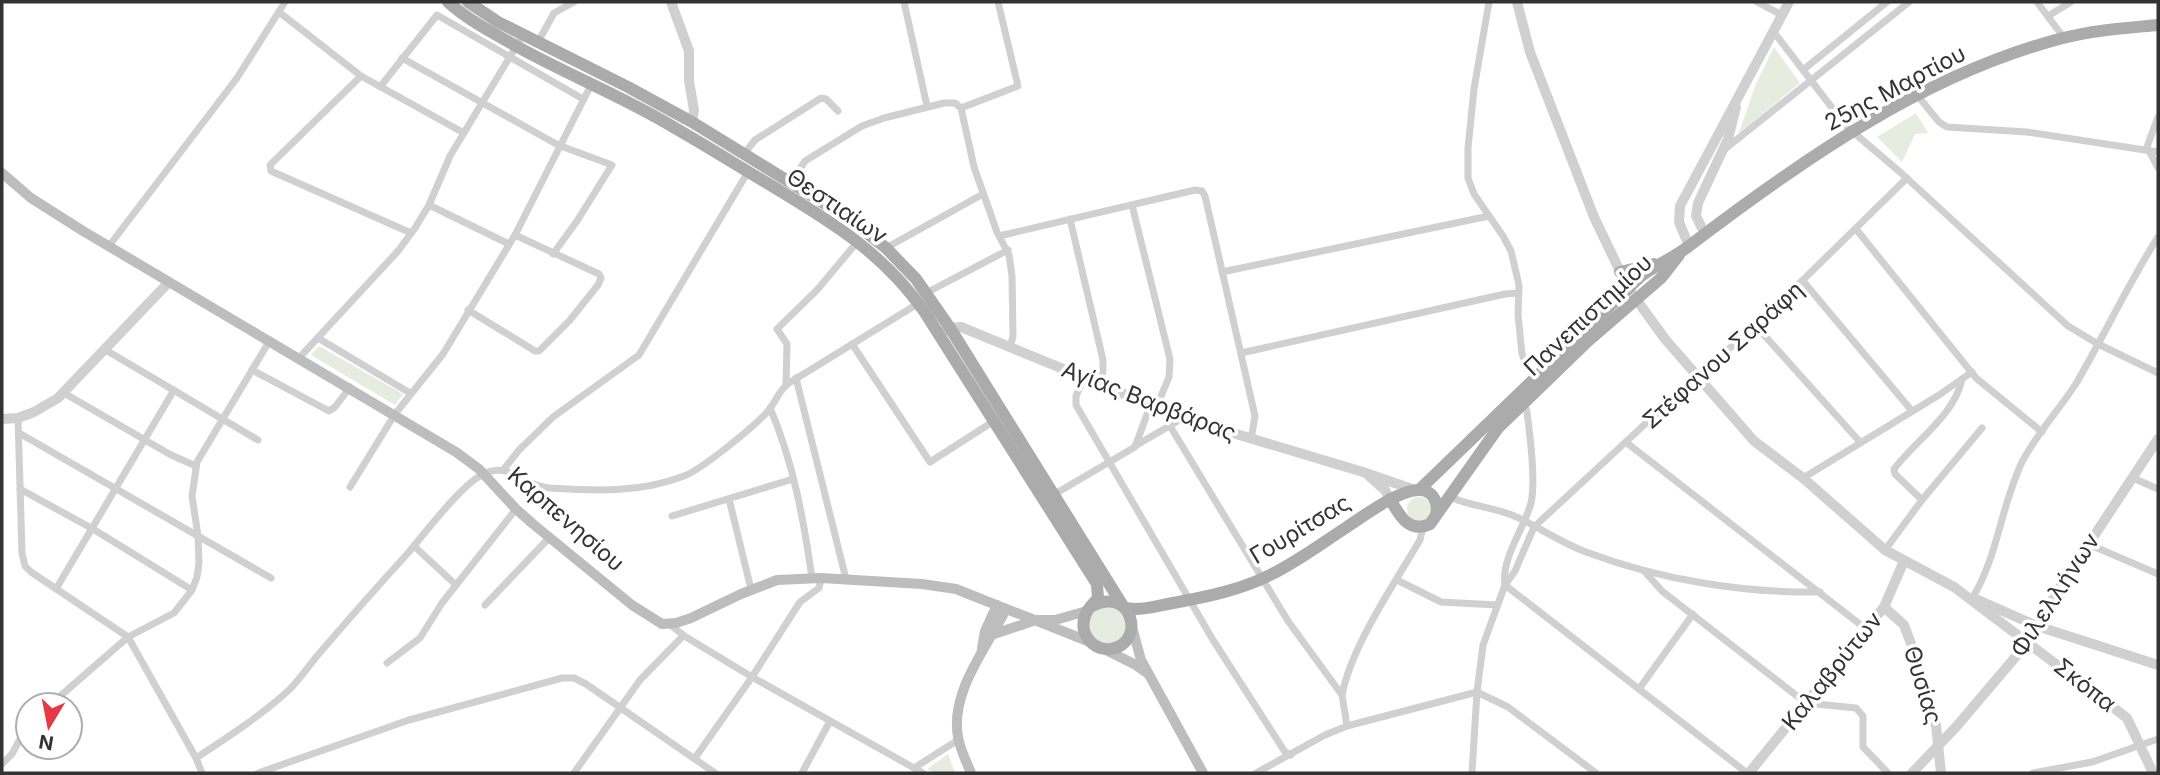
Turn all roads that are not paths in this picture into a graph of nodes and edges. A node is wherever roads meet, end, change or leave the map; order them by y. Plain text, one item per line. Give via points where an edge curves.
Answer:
1 (285, 2) edge
2 (448, 2) edge
3 (468, 2) edge
4 (573, 2) edge
5 (671, 2) edge
6 (904, 2) edge
7 (998, 2) edge
8 (1489, 2) edge
9 (1517, 2) edge
10 (1757, 2) edge
11 (1789, 2) edge
12 (1887, 2) edge
13 (1909, 2) edge
14 (2038, 2) edge
15 (2071, 2) edge
16 (279, 12) junction
17 (1782, 15) junction
18 (2048, 16) junction
19 (2158, 24) edge
20 (1773, 31) junction
21 (2064, 38) junction
22 (538, 42) junction
23 (517, 46) junction
24 (402, 58) junction
25 (1803, 70) junction
26 (597, 71) junction
27 (361, 76) junction
28 (1811, 80) junction
29 (591, 85) junction
30 (380, 87) junction
31 (1918, 96) junction
32 (583, 99) junction
33 (1736, 103) junction
34 (481, 104) junction
35 (928, 106) junction
36 (653, 107) junction
37 (961, 108) junction
38 (838, 111) dead end
39 (2158, 117) edge
40 (692, 122) junction
41 (1853, 132) junction
42 (464, 133) junction
43 (558, 145) junction
44 (1724, 149) junction
45 (2148, 151) junction
46 (2158, 152) edge
47 (749, 162) junction
48 (2158, 168) edge
49 (2, 173) edge
50 (1907, 178) junction
51 (790, 183) junction
52 (983, 194) junction
53 (429, 205) junction
54 (1132, 205) junction
55 (1489, 216) junction
56 (1070, 219) junction
57 (1856, 229) junction
58 (411, 233) junction
59 (1704, 234) junction
60 (514, 235) junction
61 (999, 236) junction
62 (2158, 237) edge
63 (858, 241) junction
64 (509, 244) junction
65 (109, 246) junction
66 (886, 248) junction
67 (1008, 250) junction
68 (1685, 250) junction
69 (553, 254) junction
70 (1658, 263) junction
71 (1222, 272) junction
72 (1620, 272) junction
73 (1803, 281) junction
74 (169, 282) junction
75 (1518, 293) junction
76 (1632, 294) junction
77 (922, 298) junction
78 (468, 310) junction
79 (1756, 327) junction
80 (945, 331) junction
81 (317, 338) junction
82 (270, 340) junction
83 (852, 344) junction
84 (2098, 344) junction
85 (1010, 347) junction
86 (104, 349) junction
87 (1241, 353) junction
88 (300, 357) junction
89 (252, 370) junction
90 (1972, 372) junction
91 (2158, 373) edge
92 (1698, 375) junction
93 (796, 378) junction
94 (1084, 378) junction
95 (1962, 379) junction
96 (1540, 380) junction
97 (1099, 384) junction
98 (786, 385) junction
99 (350, 387) junction
100 (174, 390) junction
101 (64, 393) junction
102 (410, 393) junction
103 (1520, 400) junction
104 (1153, 407) junction
105 (770, 408) junction
106 (1912, 411) junction
107 (395, 414) junction
108 (18, 418) junction
109 (1183, 418) junction
110 (2, 419) edge
111 (222, 420) junction
112 (994, 421) junction
113 (1170, 426) junction
114 (1982, 428) dead end
115 (2042, 432) junction
116 (19, 433) junction
117 (2158, 439) edge
118 (146, 440) junction
119 (258, 440) dead end
120 (1251, 440) junction
121 (1860, 442) junction
122 (1628, 443) junction
123 (1135, 447) junction
124 (1110, 462) junction
125 (196, 466) junction
126 (504, 469) junction
127 (1363, 472) junction
128 (484, 474) junction
129 (1433, 477) junction
130 (1803, 478) junction
131 (2133, 478) junction
132 (793, 480) junction
133 (350, 486) dead end
134 (20, 489) junction
135 (2158, 489) edge
136 (116, 490) junction
137 (1414, 491) junction
138 (1053, 495) junction
139 (1450, 497) junction
140 (729, 499) junction
141 (1390, 499) junction
142 (1922, 500) junction
143 (1531, 502) junction
144 (516, 509) junction
145 (1549, 512) junction
146 (672, 516) dead end
147 (1402, 517) junction
148 (1435, 519) junction
149 (1523, 521) junction
150 (1423, 527) junction
151 (1534, 527) junction
152 (93, 529) junction
153 (198, 536) junction
154 (550, 537) junction
155 (2088, 544) junction
156 (414, 546) junction
157 (1885, 550) junction
158 (1904, 561) junction
159 (1644, 571) junction
160 (2158, 574) edge
161 (271, 578) dead end
162 (817, 578) junction
163 (1264, 578) junction
164 (846, 579) junction
165 (1396, 580) junction
166 (456, 585) junction
167 (1505, 585) junction
168 (1954, 587) junction
169 (56, 589) junction
170 (751, 589) junction
171 (192, 590) junction
172 (1820, 592) junction
173 (1973, 597) junction
174 (1192, 600) junction
175 (485, 605) dead end
176 (1497, 605) junction
177 (1002, 607) junction
178 (1884, 607) junction
179 (1090, 608) junction
180 (1693, 614) junction
181 (1128, 615) junction
182 (1036, 620) junction
183 (669, 624) junction
184 (2037, 626) junction
185 (1866, 629) junction
186 (994, 634) junction
187 (683, 636) junction
188 (128, 637) junction
189 (2029, 641) junction
190 (1090, 642) junction
191 (1104, 649) junction
192 (981, 655) junction
193 (387, 663) dead end
194 (2158, 665) edge
195 (1149, 675) junction
196 (752, 677) junction
197 (1639, 689) junction
198 (66, 691) edge
199 (1477, 692) junction
200 (1342, 695) junction
201 (1806, 703) junction
202 (621, 709) junction
203 (831, 721) junction
204 (1347, 726) junction
205 (2158, 739) edge
206 (958, 740) junction
207 (1940, 745) junction
208 (2139, 745) junction
209 (14, 750) edge
210 (1292, 755) junction
211 (196, 758) junction
212 (695, 758) junction
213 (2, 764) edge
214 (914, 768) junction
215 (202, 773) edge
216 (258, 773) edge
217 (574, 773) edge
218 (715, 773) edge
219 (802, 773) edge
220 (923, 773) edge
221 (971, 773) edge
222 (1203, 773) edge
223 (1256, 773) edge
224 (1472, 773) edge
225 (1596, 773) edge
226 (1748, 773) edge
227 (1888, 773) edge
228 (1912, 773) edge
229 (1941, 773) edge
230 (2033, 773) edge
231 (2153, 773) edge

1 - 16 street
2 - 23 main road, Θεστιαίων
3 - 23 main road, Θεστιαίων via 498,22
4 - 22 street via 554,13
5 - 40 street via 689,51
6 - 35 street
7 - 37 street via 1018,86
8 - 55 street via 1468,159 1471,190
9 - 72 street via 1536,68
10 - 17 street
11 - 17 street
12 - 25 street
13 - 28 street
14 - 18 street
15 - 18 street
16 - 27 street
16 - 65 street via 237,78
17 - 20 street
18 - 21 street
19 - 21 main road, 25ης Μαρτίου
20 - 25 street
20 - 33 street
21 - 31 main road, 25ης Μαρτίου via 1988,62
22 - 23 main road, Θεστιαίων
22 - 26 main road, Θεστιαίων
23 - 24 street via 437,15
23 - 29 main road, Θεστιαίων
23 - 32 street
23 - 34 street
24 - 30 street
24 - 34 street
25 - 28 street
26 - 29 street
26 - 36 main road, Θεστιαίων
27 - 30 street
27 - 58 street via 269,169
28 - 41 street
28 - 44 street
29 - 32 street
29 - 36 main road, Θεστιαίων
30 - 42 street
31 - 41 main road, 25ης Μαρτίου
31 - 45 street via 1947,127 2027,132
32 - 43 street
33 - 44 street
33 - 68 street via 1681,206
34 - 42 street
34 - 43 street
35 - 37 street via 951,102
35 - 51 street via 863,126 805,161
36 - 40 main road, Θεστιαίων
36 - 47 main road, Θεστιαίων
37 - 52 street
38 - 47 street via 821,98 755,140
39 - 45 street
40 - 47 main road, Θεστιαίων
41 - 50 street
41 - 59 main road, 25ης Μαρτίου via 1777,179
42 - 53 street
43 - 60 street
43 - 69 street via 612,165
44 - 59 street via 1698,203 1696,216
45 - 46 street
45 - 48 street
47 - 51 main road, Θεστιαίων
47 - 63 main road, Θεστιαίων
47 - 126 street via 639,355 560,412
49 - 65 main road, Καρπενησίου via 31,198
50 - 57 street, Στέφανου Σαράφη
50 - 84 street via 2068,326
51 - 66 main road, Θεστιαίων via 848,218
52 - 61 street
52 - 66 street
53 - 58 street
53 - 64 street
54 - 56 street
54 - 71 street via 1202,191
54 - 104 street via 1170,359 1169,377
55 - 71 street
55 - 75 street via 1511,251
56 - 61 street
56 - 97 street via 1103,360
57 - 73 street, Στέφανου Σαράφη
57 - 90 street
58 - 81 street
59 - 68 main road, 25ης Μαρτίου
60 - 64 street
60 - 69 street
61 - 67 street
62 - 84 street
63 - 77 main road, Θεστιαίων
63 - 98 street via 777,329 787,344
64 - 78 street
65 - 74 main road, Καρπενησίου
66 - 77 main road, Θεστιαίων via 900,261
67 - 77 street
67 - 85 street
68 - 70 main road, Πανεπιστημίου
68 - 76 main road, Πανεπιστημίου via 1666,272
69 - 78 street via 597,272 600,278 542,349 535,351
70 - 72 main road
70 - 76 main road, Πανεπιστημίου
71 - 87 street
72 - 76 street
73 - 79 street, Στέφανου Σαράφη
73 - 106 street
74 - 82 main road, Καρπενησίου
74 - 86 street
75 - 87 street
75 - 96 street via 1522,354
76 - 92 street
76 - 96 main road, Πανεπιστημίου
77 - 80 main road, Θεστιαίων
77 - 83 street
78 - 102 street via 443,354
79 - 92 street, Στέφανου Σαράφη
79 - 121 street
80 - 85 street, Αγίας Βαρβάρας via 961,327
80 - 112 main road, Θεστιαίων
80 - 138 main road, Θεστιαίων
81 - 88 street
81 - 102 street
82 - 88 main road, Καρπενησίου
82 - 89 street
83 - 93 street
83 - 112 street via 930,462
84 - 91 street
84 - 115 street
85 - 94 street, Αγίας Βαρβάρας
86 - 100 street
86 - 101 street
87 - 120 street via 1255,416
88 - 99 main road, Καρπενησίου
89 - 99 street via 329,411
89 - 111 street
90 - 95 street
90 - 115 street
92 - 122 street, Στέφανου Σαράφη
92 - 130 street via 1754,441
93 - 98 street
93 - 164 street
94 - 97 street, Αγίας Βαρβάρας
94 - 124 street via 1076,405
95 - 106 street
95 - 142 street via 1946,411 1894,469
96 - 103 main road, Πανεπιστημίου
97 - 104 street, Αγίας Βαρβάρας
98 - 105 street
99 - 107 main road, Καρπενησίου
100 - 111 street
100 - 118 street
101 - 108 street via 42,409
101 - 118 street
102 - 107 street
103 - 129 main road, Πανεπιστημίου
103 - 139 main road, Πανεπιστημίου
103 - 143 street via 1528,421
104 - 109 street, Αγίας Βαρβάρας
104 - 123 street
105 - 126 street via 698,469 652,486 621,491 546,488
105 - 132 street
106 - 121 street
107 - 128 main road, Καρπενησίου
107 - 133 street
108 - 110 street
108 - 116 street
109 - 113 street
109 - 120 street, Αγίας Βαρβάρας
111 - 119 street
111 - 125 street
112 - 179 main road, Θεστιαίων via 1097,584 1098,598
113 - 123 street
113 - 163 street
114 - 142 street
115 - 173 street via 2017,474 1991,560
116 - 134 street
116 - 136 street
117 - 131 street, Φιλελλήνων
118 - 125 street
118 - 136 street
120 - 127 street, Αγίας Βαρβάρας
121 - 130 street
122 - 145 street, Στέφανου Σαράφη
122 - 172 street
123 - 124 street
124 - 138 street
124 - 174 street
125 - 153 street via 192,496
126 - 128 street
127 - 137 street, Αγίας Βαρβάρας
127 - 141 street, Αγίας Βαρβάρας via 1376,480
128 - 144 main road, Καρπενησίου
128 - 156 street via 469,484
129 - 137 main road, Πανεπιστημίου
129 - 139 main road
130 - 157 street
131 - 135 street
131 - 155 street, Φιλελλήνων
132 - 140 street
132 - 162 street
134 - 152 street
134 - 169 street via 23,562
136 - 152 street
136 - 153 street
137 - 141 main road, Γουρίτσας
137 - 147 main road via 1400,505
137 - 148 main road via 1436,500
138 - 181 main road, Θεστιαίων
139 - 148 main road, Πανεπιστημίου
139 - 149 street
140 - 146 street
140 - 170 street
141 - 147 main road
141 - 163 main road, Γουρίτσας
142 - 157 street
143 - 145 street via 1530,508 1539,516
143 - 149 street
144 - 154 main road, Καρπενησίου
144 - 166 street
145 - 151 street, Στέφανου Σαράφη
147 - 150 main road via 1411,526
148 - 150 main road
149 - 151 street
149 - 167 street via 1506,568
150 - 165 street
151 - 159 street via 1589,554
151 - 167 street via 1516,571
152 - 169 street
152 - 171 street
153 - 161 street
153 - 171 street via 198,568
154 - 175 street
154 - 183 main road, Καρπενησίου via 647,615
155 - 160 street
155 - 184 street, Φιλελλήνων
156 - 166 street
156 - 211 street via 292,687
157 - 158 street
158 - 168 street
158 - 178 street, Καλαβρύτων
159 - 172 street via 1742,588
159 - 180 street
162 - 164 main road
162 - 170 main road via 777,580
162 - 196 street via 818,588 800,602
163 - 174 main road, Γουρίτσας
163 - 200 street
164 - 177 main road via 956,589
165 - 176 street via 1441,602
165 - 200 street via 1360,646
166 - 193 street via 420,638
167 - 176 street
167 - 197 street
168 - 173 street
168 - 189 street, Σκόπα
169 - 188 street
170 - 183 main road
171 - 188 street via 171,615
172 - 185 street
173 - 184 street
174 - 181 main road, Γουρίτσας
174 - 210 street via 1285,752
176 - 199 street via 1483,645
177 - 182 main road
177 - 186 main road
177 - 192 main road via 985,631
178 - 185 street, Καλαβρύτων
178 - 207 street, Θυσίας via 1907,632 1932,705
179 - 181 main road via 1108,600
179 - 182 main road via 1055,620
179 - 190 main road via 1083,627
180 - 197 street
180 - 201 street
181 - 191 main road via 1130,635 1119,646
181 - 195 main road
182 - 186 main road
182 - 190 main road
183 - 187 street
184 - 189 street, Φιλελλήνων
184 - 194 street
185 - 201 street, Καλαβρύτων
186 - 192 main road
187 - 196 street
187 - 202 street
188 - 198 street
188 - 211 street
189 - 207 street, Φιλελλήνων
189 - 208 street, Σκόπα via 2127,718
190 - 191 main road
191 - 195 main road
192 - 206 main road via 959,703
195 - 222 main road
196 - 203 street
196 - 212 street
197 - 226 street
199 - 204 street
199 - 224 street
199 - 225 street via 1508,707
200 - 204 street
201 - 226 street, Καλαβρύτων
201 - 227 street via 1856,708 1863,716 1863,747
202 - 212 street
202 - 216 street via 574,678 549,680 377,731
202 - 217 street
203 - 214 street
203 - 219 street
204 - 210 street
205 - 208 street
206 - 214 street
206 - 221 main road
207 - 228 street, Φιλελλήνων
207 - 229 street, Θυσίας
208 - 230 street via 2092,762
208 - 231 street, Σκόπα
209 - 213 street
210 - 223 street
211 - 215 street
212 - 218 street
214 - 220 street

